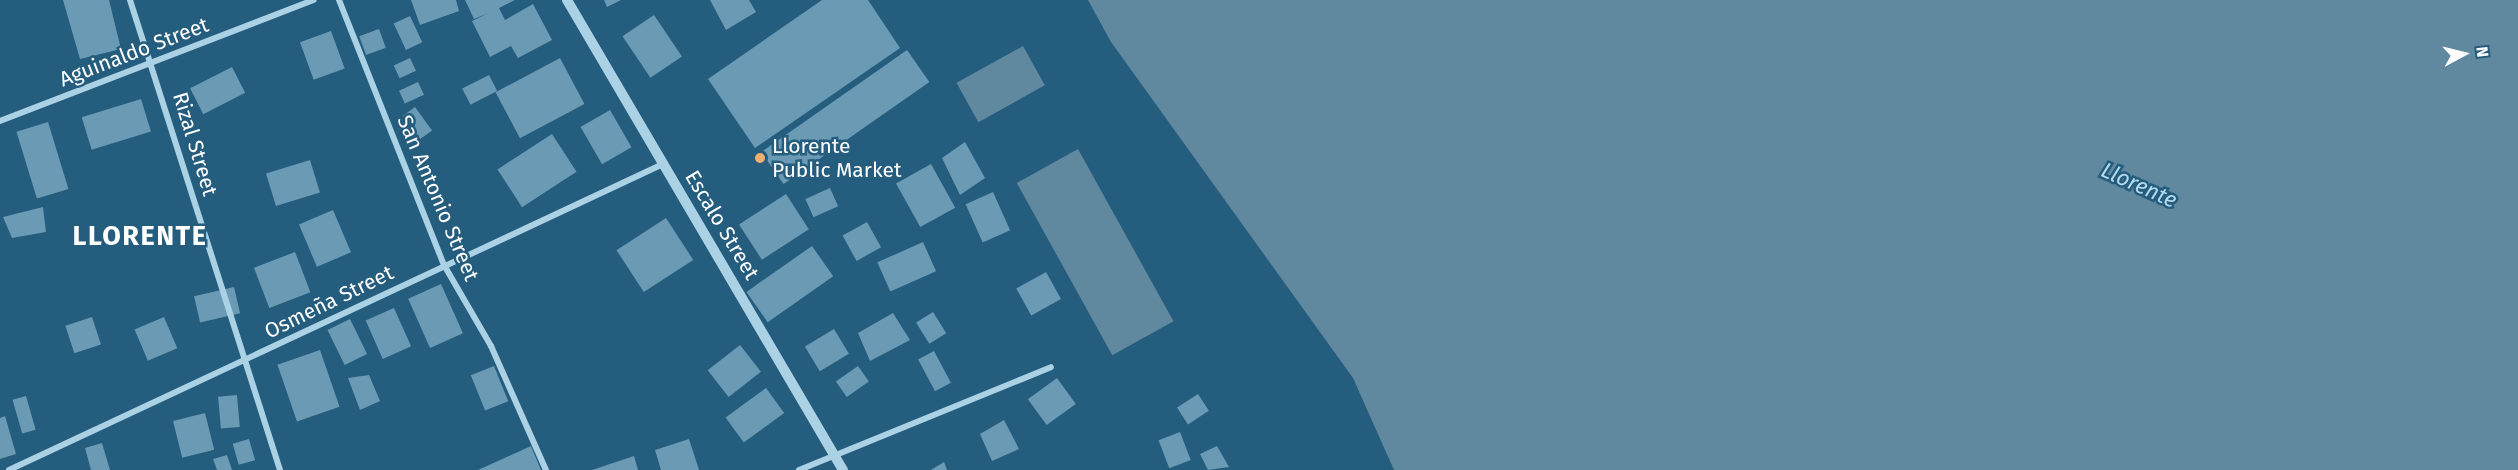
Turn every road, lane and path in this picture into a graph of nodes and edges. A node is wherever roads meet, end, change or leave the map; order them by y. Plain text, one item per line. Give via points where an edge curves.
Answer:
1 (130, 0) edge
2 (313, 0) edge
3 (339, 0) edge
4 (567, 0) edge
5 (152, 63) junction
6 (0, 121) edge
7 (663, 164) junction
8 (444, 265) junction
9 (245, 360) junction
10 (1051, 367) dead end
11 (835, 455) junction
12 (9, 470) edge
13 (280, 470) edge
14 (546, 470) edge
15 (799, 470) edge
16 (843, 470) edge

1 - 5 street, Rizal Street
2 - 5 street, Aguinaldo Street
3 - 8 street, San Antonio Street
4 - 7 street, Escalo Street
5 - 6 street, Aguinaldo Street
5 - 9 street, Rizal Street
7 - 8 street, Osmeña Street
7 - 11 street, Escalo Street
8 - 9 street, Osmeña Street
8 - 14 street, San Antonio Street via 491,346
9 - 12 street, Osmeña Street
9 - 13 street, Rizal Street
10 - 11 street
11 - 15 street
11 - 16 street, Escalo Street

